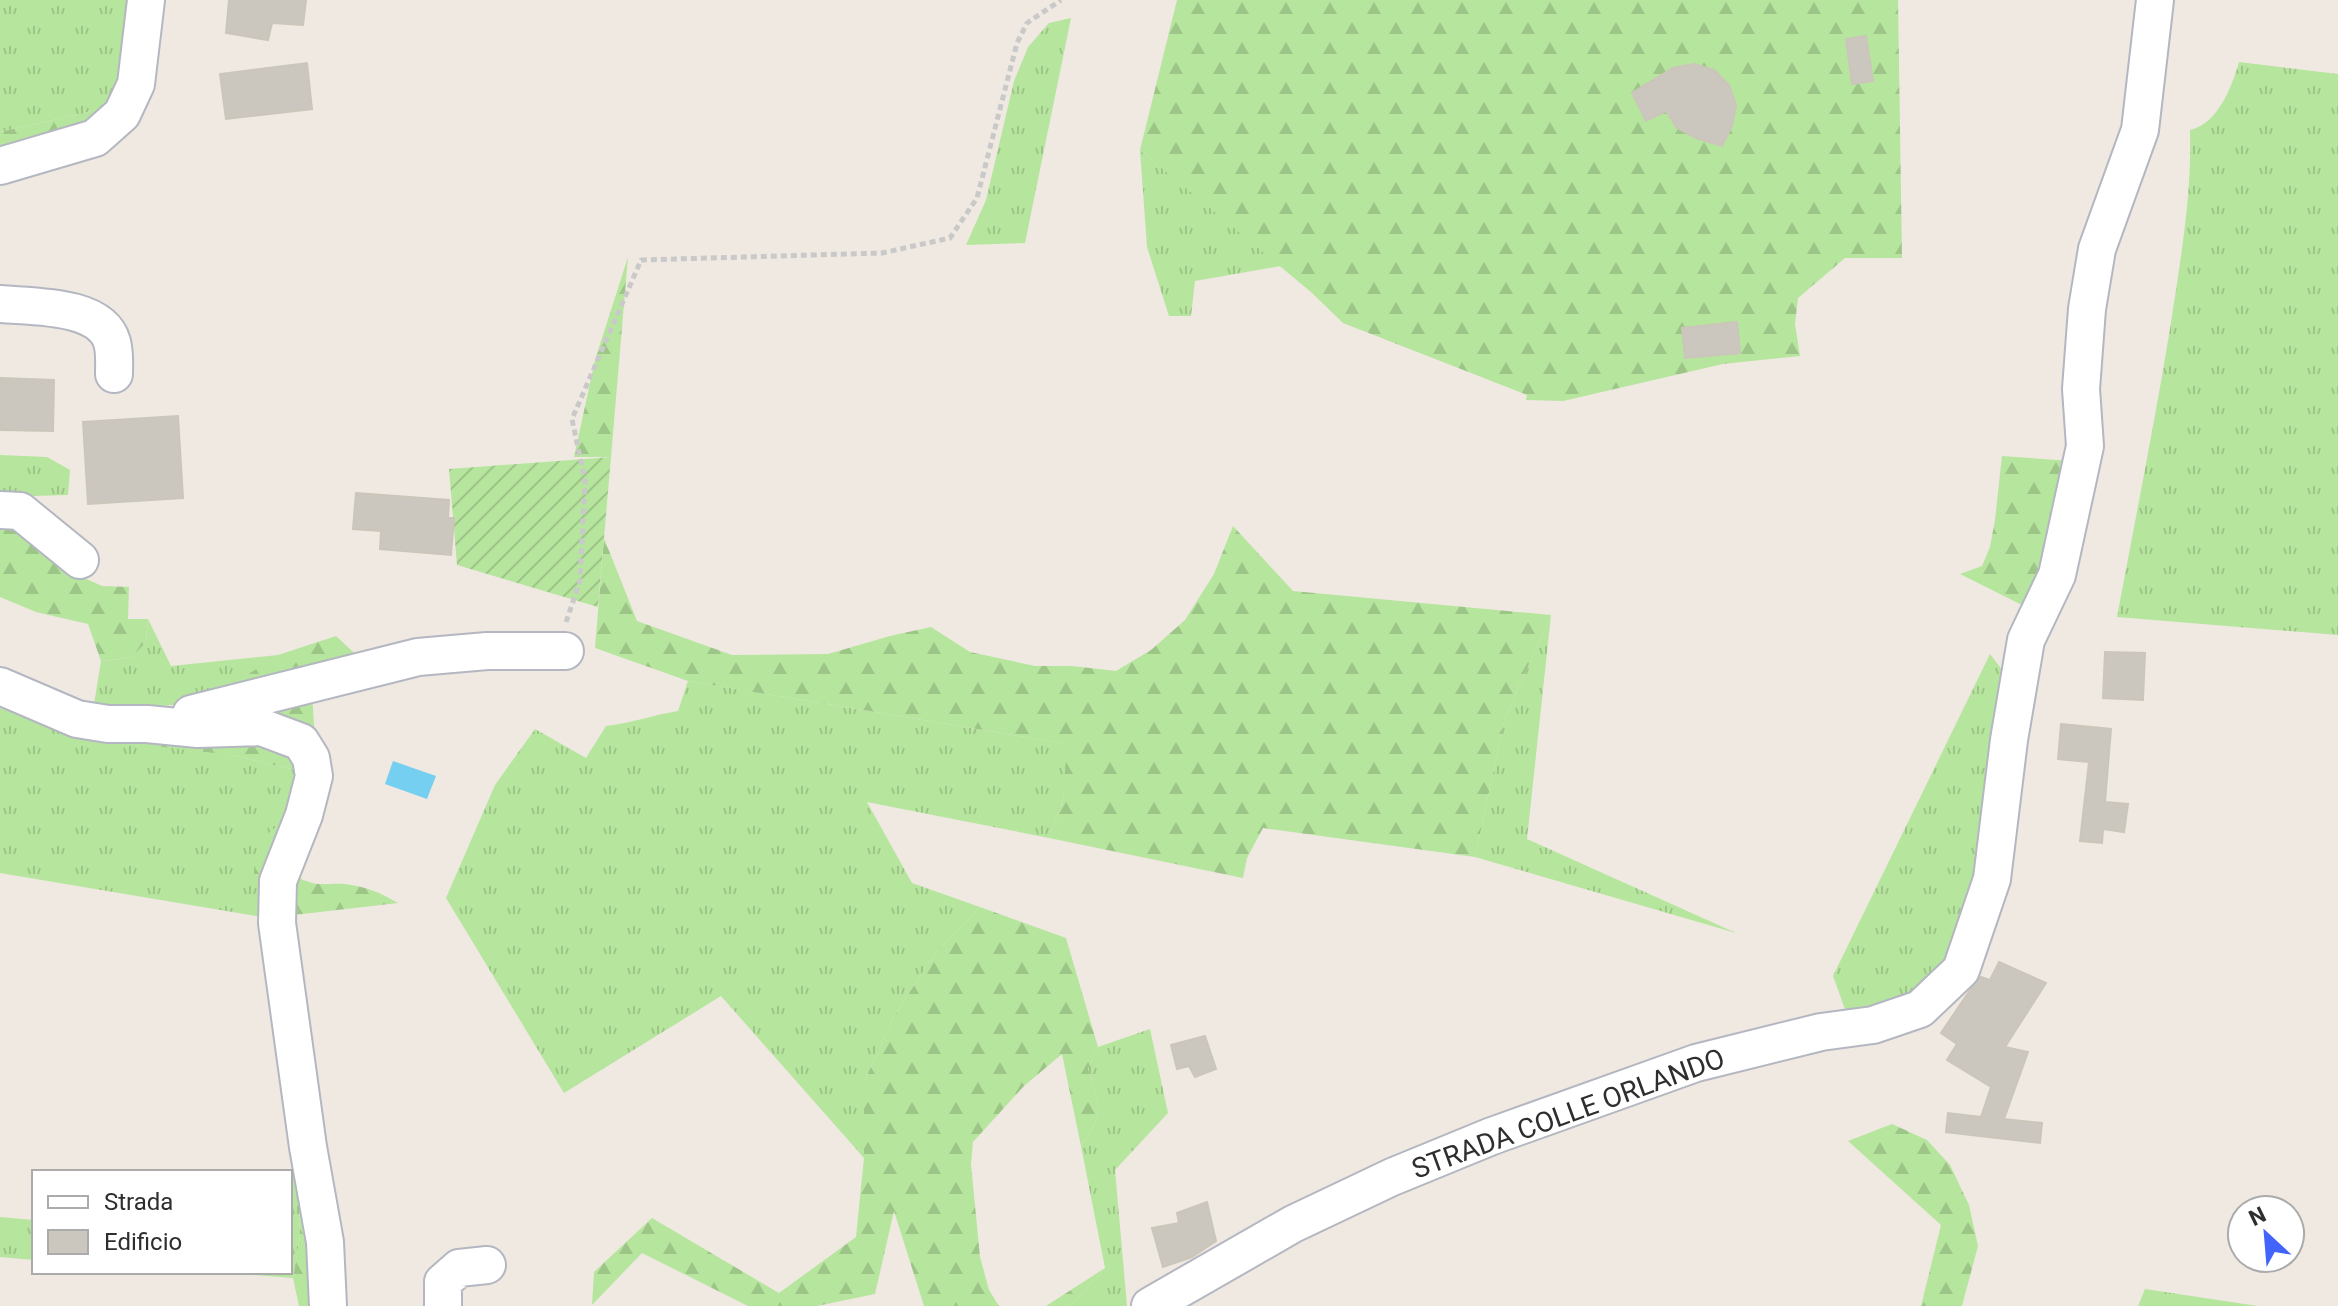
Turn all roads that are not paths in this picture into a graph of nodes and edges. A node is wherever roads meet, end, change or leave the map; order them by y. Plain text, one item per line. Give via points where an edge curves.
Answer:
1 (146, 0) edge
2 (2155, 0) edge
3 (0, 166) edge
4 (0, 304) edge
5 (114, 374) dead end
6 (0, 510) edge
7 (80, 560) dead end
8 (565, 639) road end
9 (0, 686) edge
10 (147, 724) junction
11 (487, 1265) dead end
12 (328, 1306) edge
13 (443, 1306) edge
14 (1150, 1306) edge

1 - 3 street via 136,84 122,114 95,138
2 - 14 street, STRADA COLLE ORLANDO via 2140,130 2097,249 2089,294 2081,389 2085,446 2057,575 2026,640 1992,879 1961,970 1920,1009 1873,1025 1821,1032 1696,1063 1449,1153 1293,1224
4 - 5 street via 92,317 112,342
6 - 7 street via 20,511
8 - 10 street via 418,657
9 - 10 street via 77,719
10 - 12 street via 261,727 301,742 311,758 314,776 304,815 278,881 277,923 325,1242
11 - 13 street via 459,1268 443,1282

